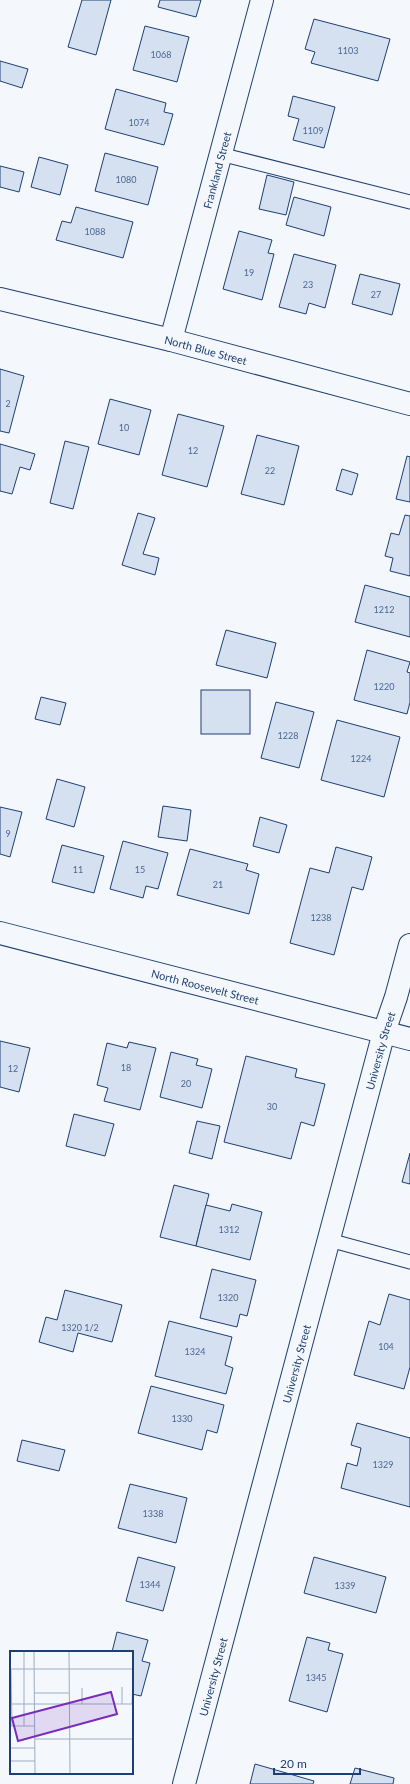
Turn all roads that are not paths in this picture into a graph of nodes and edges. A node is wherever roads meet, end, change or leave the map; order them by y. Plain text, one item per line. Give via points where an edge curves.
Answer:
1 (262, 0) edge
2 (220, 154) junction
3 (410, 202) edge
4 (0, 299) edge
5 (170, 340) junction
6 (410, 404) edge
7 (0, 933) edge
8 (410, 945) edge
9 (384, 1032) junction
10 (410, 1039) edge
11 (329, 1240) junction
12 (410, 1262) edge
13 (184, 1784) edge

1 - 2 street, Frankland Street
2 - 3 lane
2 - 5 street, Frankland Street
4 - 5 street, North Blue Street
5 - 6 street, North Blue Street
7 - 9 street, North Roosevelt Street
8 - 9 street, University Street
9 - 10 street, North Roosevelt Street
9 - 11 street, University Street
11 - 12 lane
11 - 13 street, University Street

